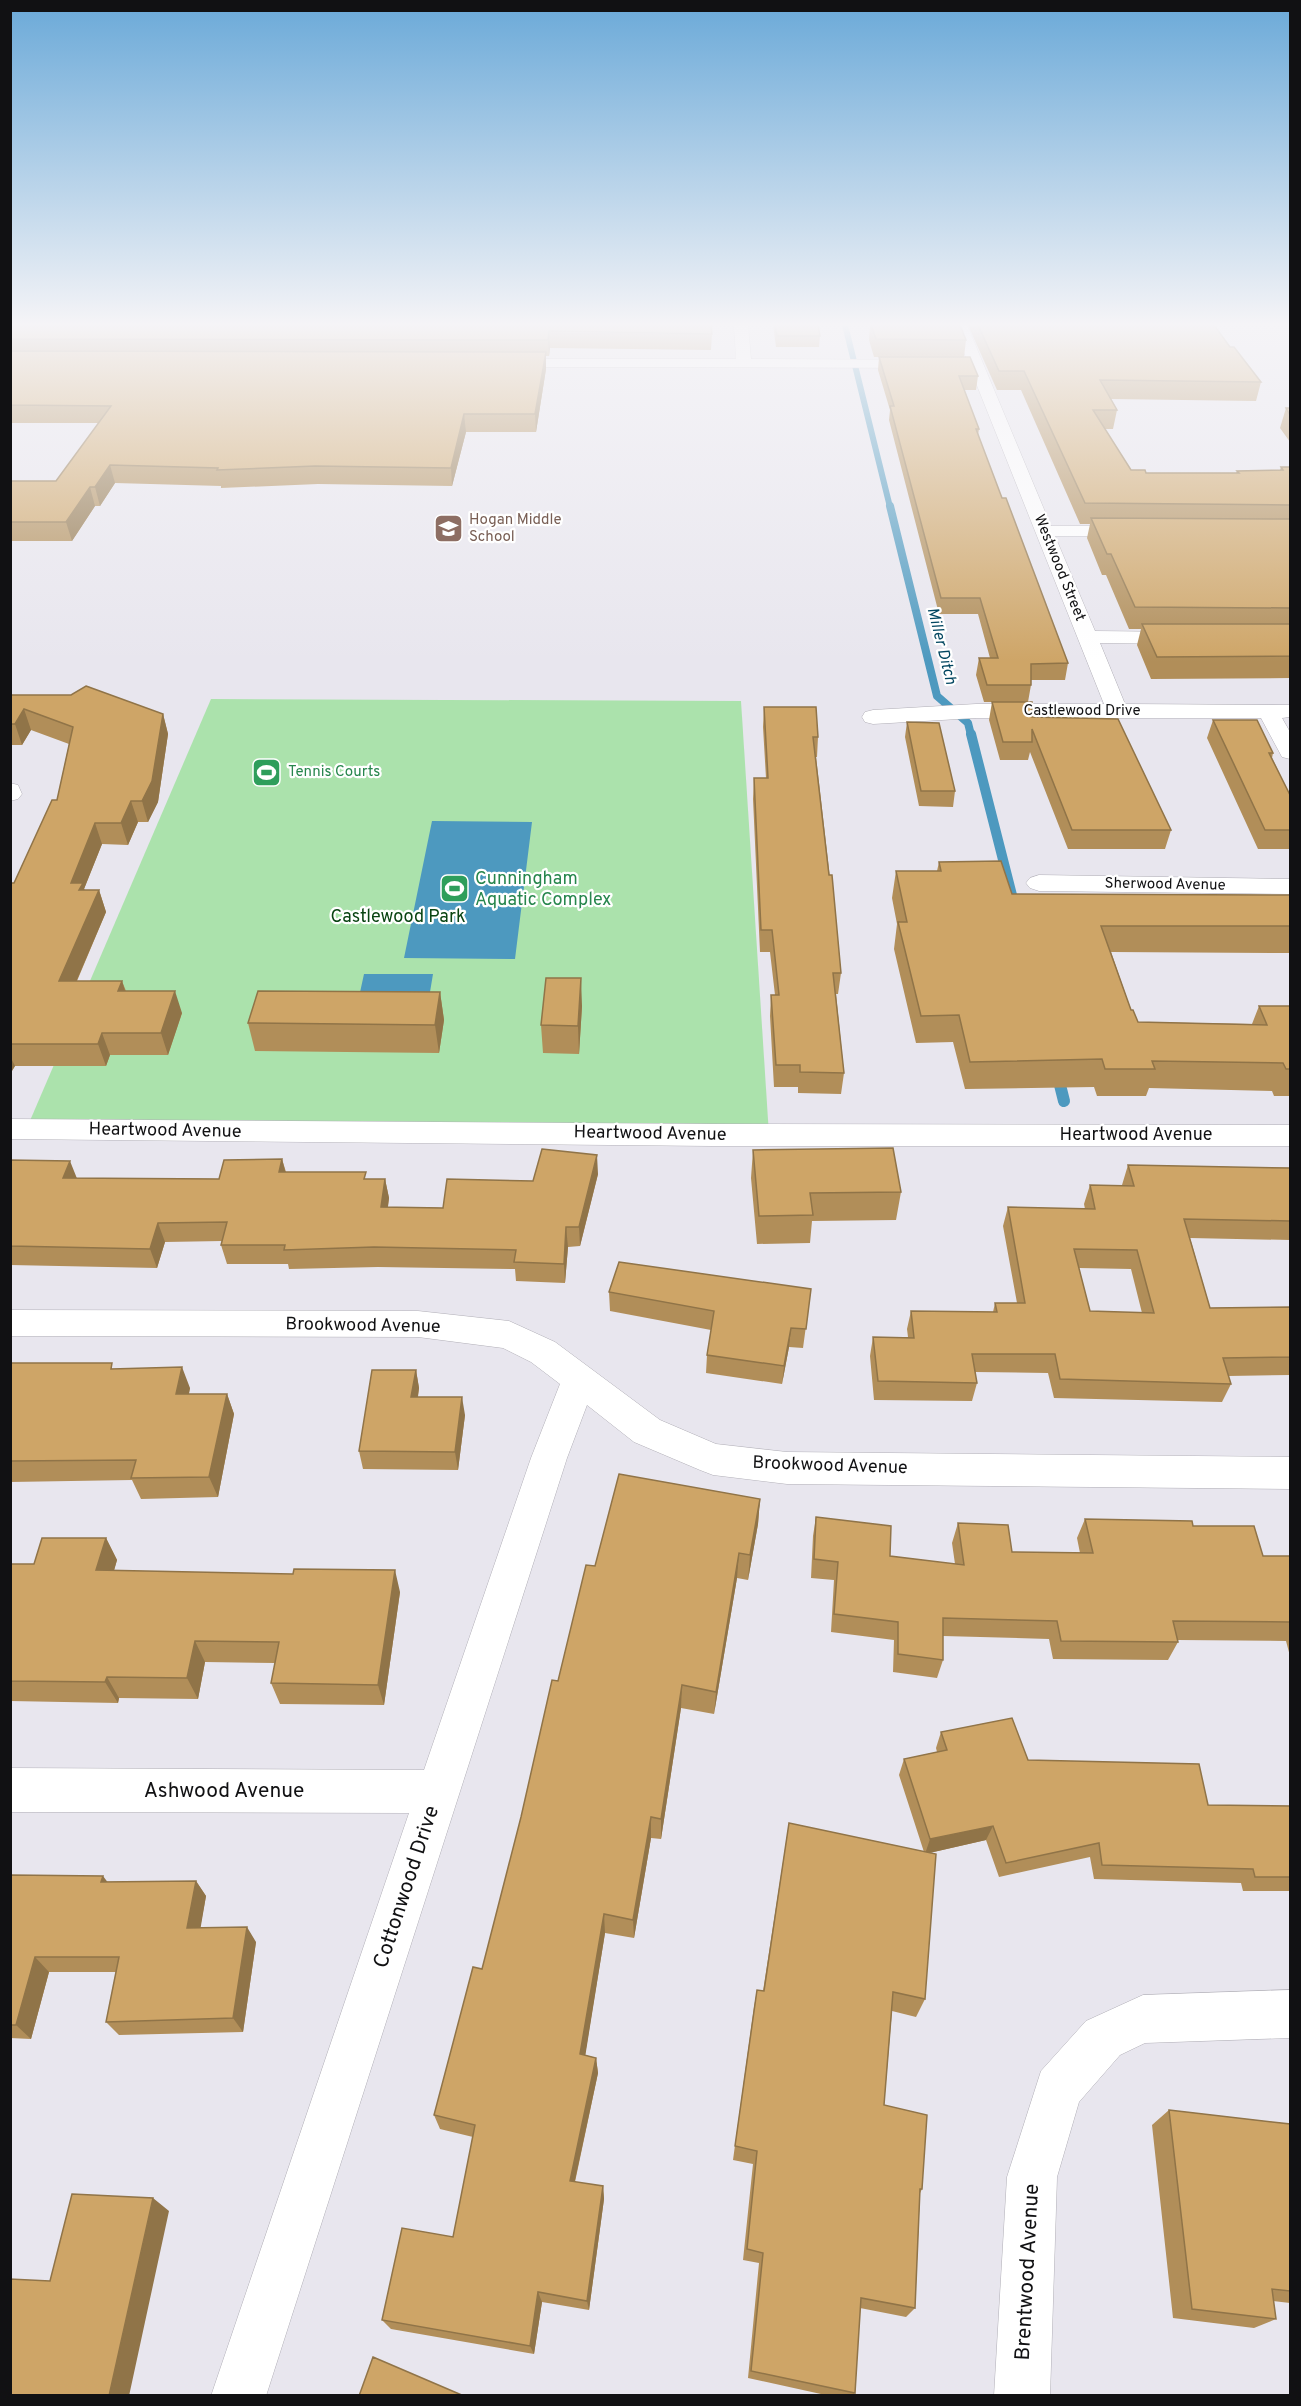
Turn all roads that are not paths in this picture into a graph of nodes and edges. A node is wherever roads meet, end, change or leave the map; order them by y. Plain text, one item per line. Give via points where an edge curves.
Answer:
1 (1006, 437) edge
2 (1044, 531) junction
3 (1151, 532) edge
4 (1087, 637) junction
5 (1207, 638) edge
6 (1117, 711) junction
7 (1268, 711) junction
8 (1290, 711) edge
9 (873, 717) dead end
10 (1290, 752) edge
11 (1039, 883) dead end
12 (1290, 887) edge
13 (10, 1129) edge
14 (1290, 1136) edge
15 (10, 1323) edge
16 (579, 1379) junction
17 (1290, 1473) edge
18 (10, 1790) edge
19 (438, 1792) junction
20 (1290, 2014) edge
21 (238, 2396) edge
22 (1022, 2396) edge

1 - 2 street, Westwood Street
2 - 3 street
2 - 4 street, Westwood Street
4 - 5 street
4 - 6 street, Westwood Street
6 - 7 street, Castlewood Drive
6 - 9 street, Castlewood Drive via 976,711
7 - 8 street, Castlewood Drive
7 - 10 street
11 - 12 street, Sherwood Avenue
13 - 14 street, Heartwood Avenue
15 - 16 street, Brookwood Avenue via 418,1324 509,1335 543,1352
16 - 17 street, Brookwood Avenue via 647,1431 713,1459 787,1468
16 - 19 street, Cottonwood Drive
18 - 19 street, Ashwood Avenue
19 - 21 street, Cottonwood Drive
20 - 22 street, Brentwood Avenue via 1143,2019 1103,2038 1058,2088 1032,2177

